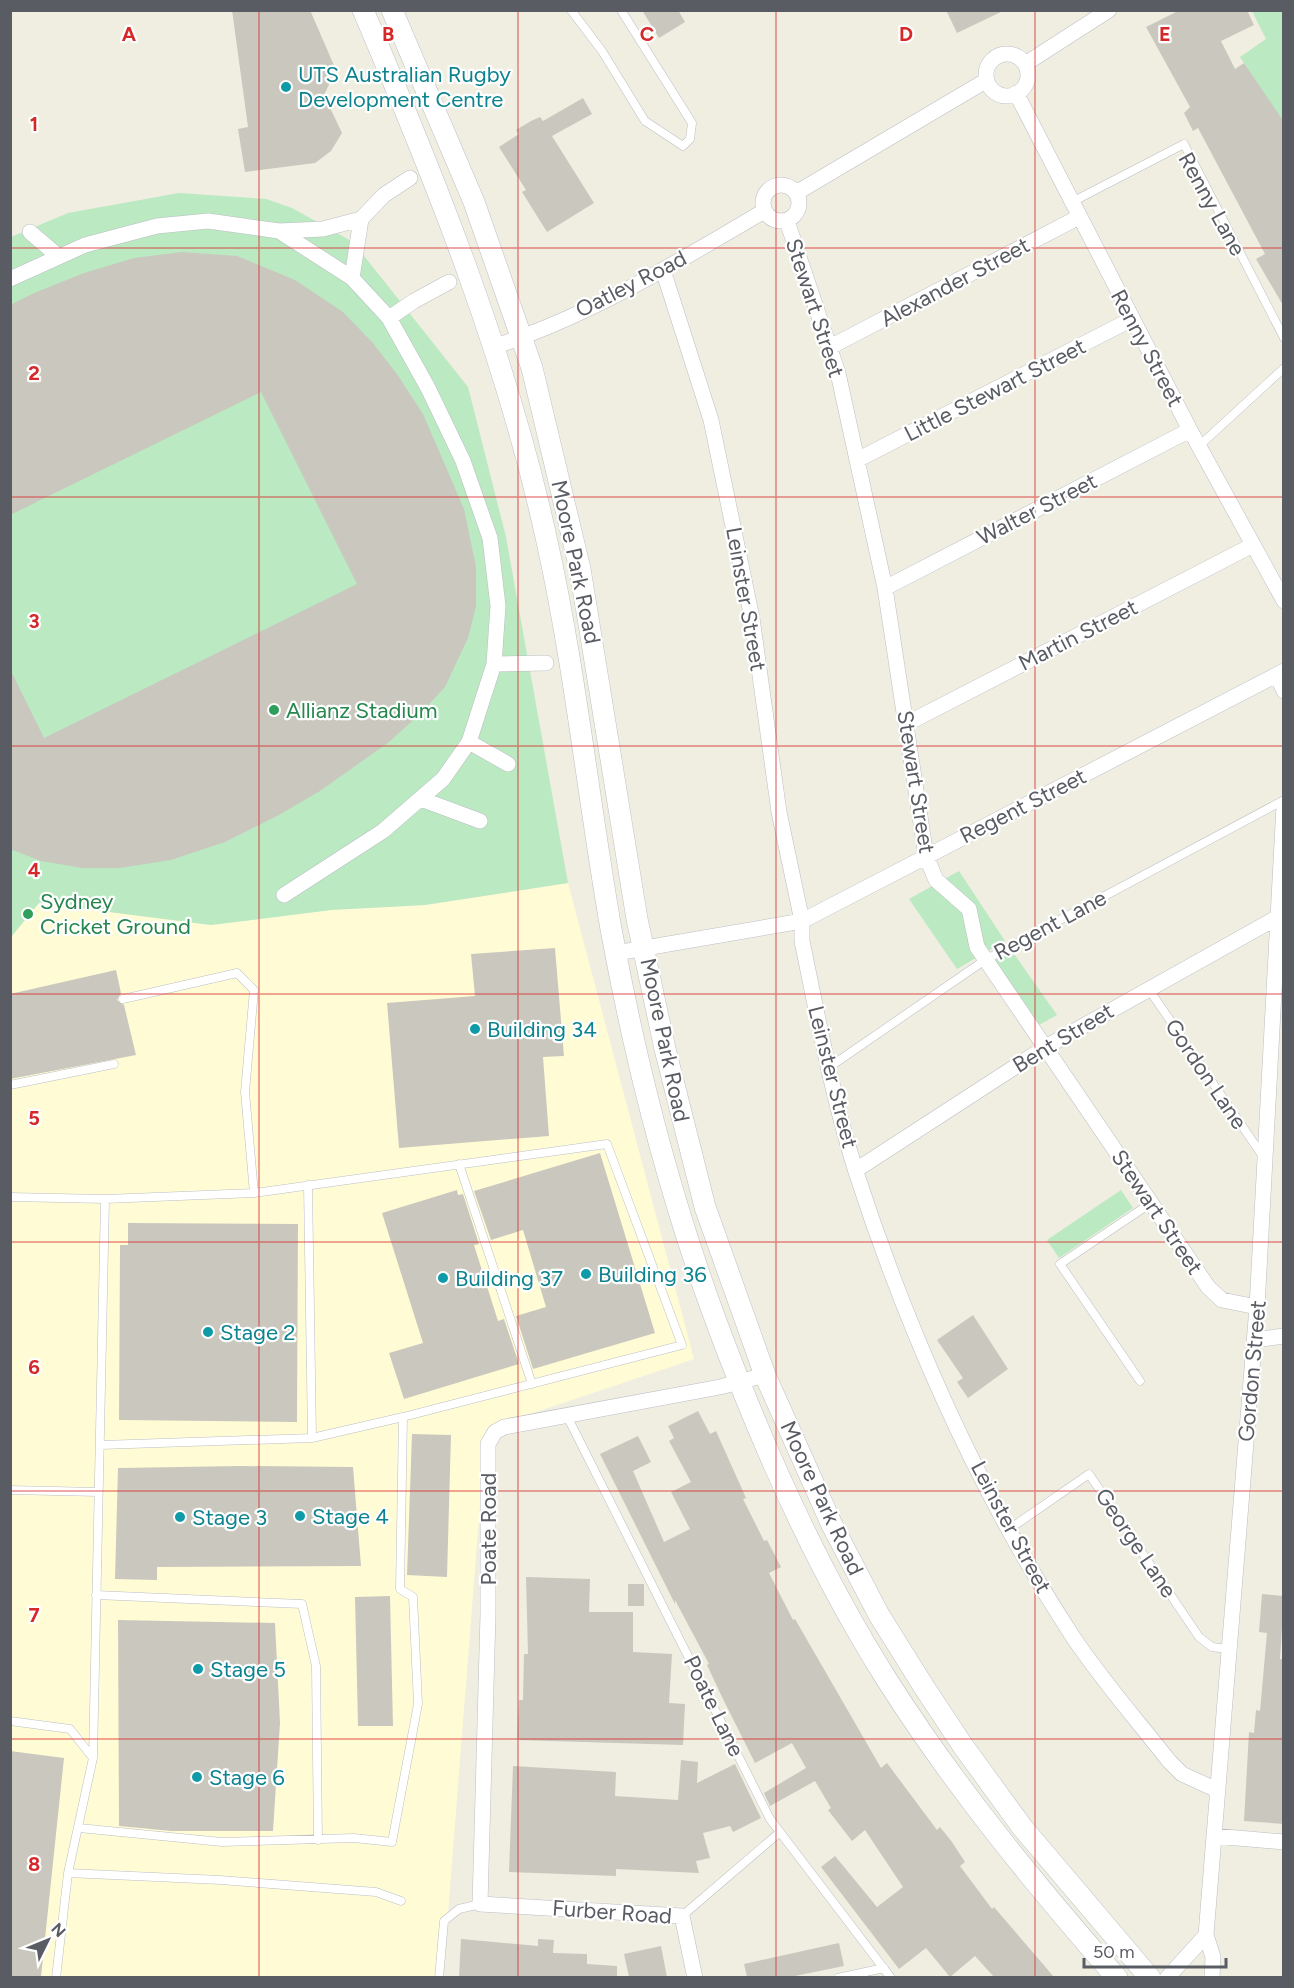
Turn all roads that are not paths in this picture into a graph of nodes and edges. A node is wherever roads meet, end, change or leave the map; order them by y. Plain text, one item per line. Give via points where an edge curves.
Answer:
1 (363, 10) edge
2 (392, 10) edge
3 (571, 10) edge
4 (621, 10) edge
5 (1109, 10) edge
6 (1025, 64) junction
7 (987, 80) junction
8 (1016, 93) junction
9 (410, 178) dead end
10 (796, 193) junction
11 (1072, 202) junction
12 (764, 211) junction
13 (1079, 217) junction
14 (361, 219) junction
15 (787, 220) junction
16 (279, 231) junction
17 (30, 232) dead end
18 (58, 256) junction
19 (663, 270) junction
20 (352, 278) junction
21 (10, 279) edge
22 (449, 282) dead end
23 (389, 318) junction
24 (1132, 319) junction
25 (522, 337) junction
26 (1284, 338) edge
27 (493, 347) junction
28 (830, 347) junction
29 (1284, 368) edge
30 (1190, 430) junction
31 (1199, 446) junction
32 (857, 460) junction
33 (1251, 546) junction
34 (885, 588) junction
35 (1284, 601) edge
36 (546, 663) dead end
37 (494, 664) junction
38 (1280, 673) edge
39 (1284, 691) edge
40 (906, 724) junction
41 (469, 742) junction
42 (508, 764) dead end
43 (421, 799) junction
44 (1284, 800) edge
45 (1284, 806) edge
46 (480, 821) dead end
47 (926, 856) junction
48 (284, 895) dead end
49 (1278, 917) junction
50 (802, 921) junction
51 (645, 948) junction
52 (616, 953) junction
53 (985, 960) junction
54 (1148, 988) junction
55 (123, 999) dead end
56 (1279, 1000) edge
57 (1044, 1048) junction
58 (114, 1064) dead end
59 (828, 1068) junction
60 (10, 1085) edge
61 (1264, 1160) junction
62 (459, 1164) junction
63 (856, 1170) junction
64 (308, 1185) junction
65 (254, 1193) junction
66 (10, 1197) edge
67 (105, 1199) junction
68 (1151, 1203) junction
69 (1257, 1307) junction
70 (1284, 1336) edge
71 (1255, 1340) junction
72 (765, 1376) junction
73 (1140, 1381) dead end
74 (740, 1382) junction
75 (532, 1384) junction
76 (567, 1416) junction
77 (403, 1417) junction
78 (312, 1438) junction
79 (101, 1445) junction
80 (10, 1490) edge
81 (98, 1492) junction
82 (1008, 1530) junction
83 (96, 1595) junction
84 (1228, 1649) junction
85 (10, 1721) edge
86 (93, 1758) junction
87 (1217, 1790) junction
88 (79, 1828) junction
89 (779, 1833) junction
90 (1214, 1836) junction
91 (318, 1840) junction
92 (1284, 1842) edge
93 (68, 1873) junction
94 (401, 1900) dead end
95 (480, 1904) junction
96 (681, 1916) junction
97 (1206, 1935) junction
98 (884, 1968) junction
99 (56, 1977) edge
100 (439, 1977) edge
101 (695, 1977) edge
102 (838, 1977) edge
103 (891, 1977) edge
104 (1117, 1977) edge
105 (1150, 1977) edge
106 (1167, 1977) edge
107 (1212, 1977) edge

1 - 27 main road, Moore Park Road via 451,225
2 - 25 main road, Moore Park Road via 474,202
3 - 4 lane via 602,51 645,121 683,146 690,139 692,123
5 - 6 street
6 - 7 street via 1015,55 996,57 988,68
6 - 8 street via 1026,84
7 - 8 street via 999,94
7 - 10 street
8 - 11 street, Renny Street
9 - 14 street via 384,195
10 - 12 street via 784,185 772,187 764,196
10 - 15 street via 799,206
11 - 13 street, Renny Street
11 - 26 lane, Renny Lane via 1184,144
12 - 15 street via 776,220
12 - 19 street, Oatley Road
13 - 24 street, Renny Street
13 - 28 street, Alexander Street
14 - 16 street via 323,229
14 - 20 street
15 - 28 street, Stewart Street
16 - 18 street via 208,221 157,226
16 - 20 street
17 - 18 street
18 - 21 street
19 - 25 street, Oatley Road
19 - 50 street, Leinster Street via 711,420 752,618 778,812
20 - 23 street
22 - 23 street
23 - 37 street via 464,461 490,538 498,606
24 - 30 street, Renny Street
24 - 32 street, Little Stewart Street
25 - 27 street, Oatley Road
25 - 51 main road, Moore Park Road via 580,569
27 - 52 main road, Moore Park Road via 532,480 558,594
28 - 32 street, Stewart Street
29 - 31 lane
30 - 31 street, Renny Street
30 - 34 street, Walter Street
31 - 33 street, Renny Street
32 - 34 street, Stewart Street
33 - 35 street, Renny Street
33 - 40 street, Martin Street
34 - 40 street, Stewart Street
36 - 37 street
37 - 41 street
38 - 39 street
38 - 47 street, Regent Street
40 - 47 street, Stewart Street
41 - 42 street
41 - 43 street via 443,779
43 - 46 street
43 - 48 street via 383,831
44 - 53 lane, Regent Lane
45 - 49 street, Gordon Street
47 - 50 street, Regent Street
47 - 53 street, Stewart Street via 936,880 969,909 977,947
49 - 54 street, Bent Street
49 - 56 street, Gordon Street
50 - 51 street, Regent Street
50 - 59 street, Leinster Street via 802,941
51 - 52 street, Regent Street
51 - 72 main road, Moore Park Road via 665,1049 705,1207
52 - 74 main road, Moore Park Road via 683,1223
53 - 57 street, Stewart Street
53 - 59 lane, Regent Lane
54 - 57 street, Bent Street
54 - 61 lane, Gordon Lane
55 - 65 lane via 237,973 255,990 245,1092
56 - 61 street, Gordon Street
57 - 63 street, Bent Street
57 - 68 street, Stewart Street
58 - 60 lane
59 - 63 street, Leinster Street
61 - 69 street, Gordon Street
62 - 64 lane
62 - 75 lane
62 - 75 lane via 607,1144 682,1345
63 - 82 street, Leinster Street via 895,1282
64 - 65 lane
64 - 78 lane
65 - 67 lane
66 - 67 lane
67 - 79 lane
68 - 69 street, Stewart Street via 1208,1287 1222,1300
68 - 73 lane via 1060,1264
69 - 71 street, Gordon Street
70 - 71 street
71 - 84 street, Gordon Street
72 - 74 street, Poate Road
72 - 105 main road, Moore Park Road via 832,1525 879,1615 924,1686 1022,1827
74 - 76 street, Poate Road
74 - 104 main road, Moore Park Road via 821,1562 889,1684 995,1833
75 - 77 lane
76 - 89 lane, Poate Lane
76 - 95 street, Poate Road via 504,1427 495,1432 488,1444
77 - 78 lane
77 - 91 lane via 400,1589 413,1597 418,1704 392,1842
78 - 79 lane
79 - 81 lane
80 - 81 lane
81 - 83 lane
82 - 84 lane, George Lane via 1089,1474 1199,1637 1212,1647
82 - 87 street, Leinster Street via 1072,1635 1169,1761 1182,1774
83 - 86 lane
83 - 91 lane via 302,1604 316,1666
84 - 87 street, Gordon Street
85 - 86 lane via 70,1729
86 - 88 lane
87 - 90 street, Gordon Street
88 - 91 lane via 222,1842
88 - 93 lane
89 - 96 lane
89 - 98 lane, Poate Lane
90 - 92 street
90 - 97 street, Gordon Street
93 - 94 lane via 376,1892
93 - 99 lane
95 - 96 street, Furber Road
95 - 100 lane via 459,1909 444,1921
96 - 101 street, Furber Road
97 - 106 street
97 - 107 street, Gordon Street via 1213,1957
98 - 102 lane
98 - 103 lane, Poate Lane

